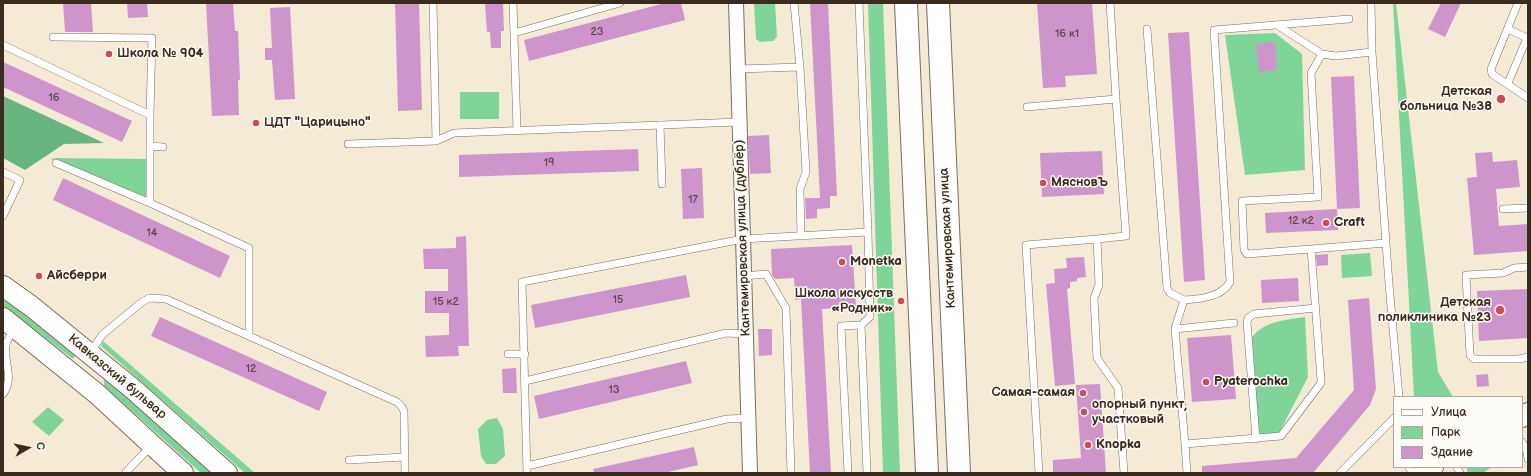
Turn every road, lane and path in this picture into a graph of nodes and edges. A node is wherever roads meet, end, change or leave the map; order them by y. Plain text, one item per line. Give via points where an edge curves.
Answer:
1 (433, 3) edge
2 (514, 3) edge
3 (620, 3) edge
4 (736, 3) edge
5 (794, 3) edge
6 (859, 3) edge
7 (906, 3) edge
8 (938, 3) edge
9 (1110, 3) edge
10 (1371, 3) edge
11 (1518, 3) edge
12 (1349, 19) dead end
13 (1277, 25) junction
14 (1146, 29) dead end
15 (1508, 29) junction
16 (514, 32) junction
17 (53, 38) dead end
18 (1527, 39) edge
19 (3, 44) edge
20 (1372, 52) junction
21 (1322, 54) junction
22 (800, 67) junction
23 (738, 69) junction
24 (1508, 84) junction
25 (1528, 98) edge
26 (1116, 99) junction
27 (1027, 108) dead end
28 (150, 115) junction
29 (739, 122) junction
30 (660, 125) junction
31 (517, 130) junction
32 (436, 141) junction
33 (348, 144) dead end
34 (150, 146) junction
35 (163, 147) dead end
36 (56, 163) dead end
37 (3, 172) edge
38 (662, 184) dead end
39 (150, 203) junction
40 (1528, 208) edge
41 (1503, 209) dead end
42 (3, 216) edge
43 (868, 232) junction
44 (801, 236) junction
45 (743, 239) junction
46 (1097, 239) junction
47 (1386, 243) junction
48 (1311, 249) junction
49 (1528, 267) edge
50 (744, 276) junction
51 (3, 286) edge
52 (1184, 300) junction
53 (1316, 308) junction
54 (10, 322) edge
55 (1234, 323) dead end
56 (861, 325) junction
57 (1175, 329) junction
58 (746, 334) junction
59 (249, 336) junction
60 (84, 349) junction
61 (508, 354) dead end
62 (524, 354) junction
63 (1528, 357) edge
64 (61, 365) junction
65 (113, 372) junction
66 (525, 381) junction
67 (3, 394) edge
68 (97, 394) junction
69 (1399, 396) edge
70 (749, 418) junction
71 (1393, 419) edge
72 (1256, 439) junction
73 (1185, 444) junction
74 (1523, 444) edge
75 (152, 446) junction
76 (405, 457) junction
77 (1528, 458) edge
78 (349, 460) dead end
79 (527, 469) edge
80 (126, 472) dead end
81 (183, 473) edge
82 (227, 473) edge
83 (405, 473) edge
84 (750, 473) edge
85 (791, 473) edge
86 (848, 473) edge
87 (867, 473) edge
88 (927, 473) edge
89 (959, 473) edge
90 (1039, 473) edge
91 (1124, 473) edge
92 (1187, 473) edge
93 (1340, 473) edge

1 - 32 lane
2 - 16 lane
3 - 16 lane
4 - 23 street, Кантемировская улица (дублёр)
5 - 22 lane
6 - 43 lane
7 - 88 main road
8 - 89 main road, Кантемировская улица
9 - 26 lane
10 - 20 lane
11 - 15 lane
12 - 13 lane
13 - 21 lane
13 - 52 lane via 1214,30 1230,282 1222,292 1199,299
14 - 52 lane via 1166,288
15 - 18 lane
15 - 24 lane via 1491,68 1492,74
16 - 31 lane
17 - 28 lane via 152,38
18 - 24 lane
19 - 28 lane
20 - 21 lane via 1336,56
20 - 47 lane
21 - 48 lane via 1311,73 1318,197 1242,201 1244,250 1247,254
22 - 23 lane
22 - 44 lane via 806,172 800,189
23 - 29 street, Кантемировская улица (дублёр)
24 - 25 lane
26 - 27 lane
26 - 46 lane via 1126,236
28 - 34 lane
29 - 30 lane
29 - 45 street, Кантемировская улица (дублёр)
30 - 31 lane
30 - 38 lane
31 - 32 lane via 454,133
32 - 33 lane
34 - 35 lane
34 - 39 lane
36 - 39 lane
37 - 42 lane via 20,180
39 - 59 lane via 249,248
40 - 41 lane
43 - 44 lane
43 - 56 lane via 870,317
44 - 45 lane
45 - 50 street, Кантемировская улица (дублёр)
45 - 62 lane via 522,282
46 - 90 lane via 1026,245
46 - 91 lane via 1099,285 1094,298 1097,358 1118,388
47 - 48 lane
47 - 69 lane
48 - 53 lane
49 - 63 lane via 1514,268 1503,273 1466,276 1470,355 1474,359
50 - 58 street, Кантемировская улица (дублёр)
50 - 85 lane via 766,274 786,308
51 - 60 main road, Кавказский бульвар
52 - 57 lane
53 - 72 lane via 1321,383 1282,435
53 - 72 lane via 1254,314 1248,318
54 - 64 main road, Кавказский бульвар
54 - 67 lane via 5,349 9,377
55 - 57 lane
56 - 86 lane via 841,326
56 - 87 lane
57 - 73 lane
58 - 66 lane via 726,333
58 - 70 street, Кантемировская улица (дублёр)
59 - 60 lane via 166,299 150,298
59 - 76 lane via 397,402 404,411
60 - 64 main road via 78,364 70,367
60 - 65 main road, Кавказский бульвар
61 - 62 lane
62 - 66 lane
64 - 68 main road, Кавказский бульвар
65 - 68 main road via 104,370 93,377 92,386
65 - 82 main road, Кавказский бульвар
66 - 79 lane
68 - 75 main road, Кавказский бульвар
70 - 79 lane via 727,418
70 - 84 street, Кантемировская улица (дублёр)
71 - 93 lane
72 - 73 lane
73 - 92 lane
74 - 77 lane
75 - 80 lane
75 - 81 main road, Кавказский бульвар
76 - 78 lane
76 - 83 lane

